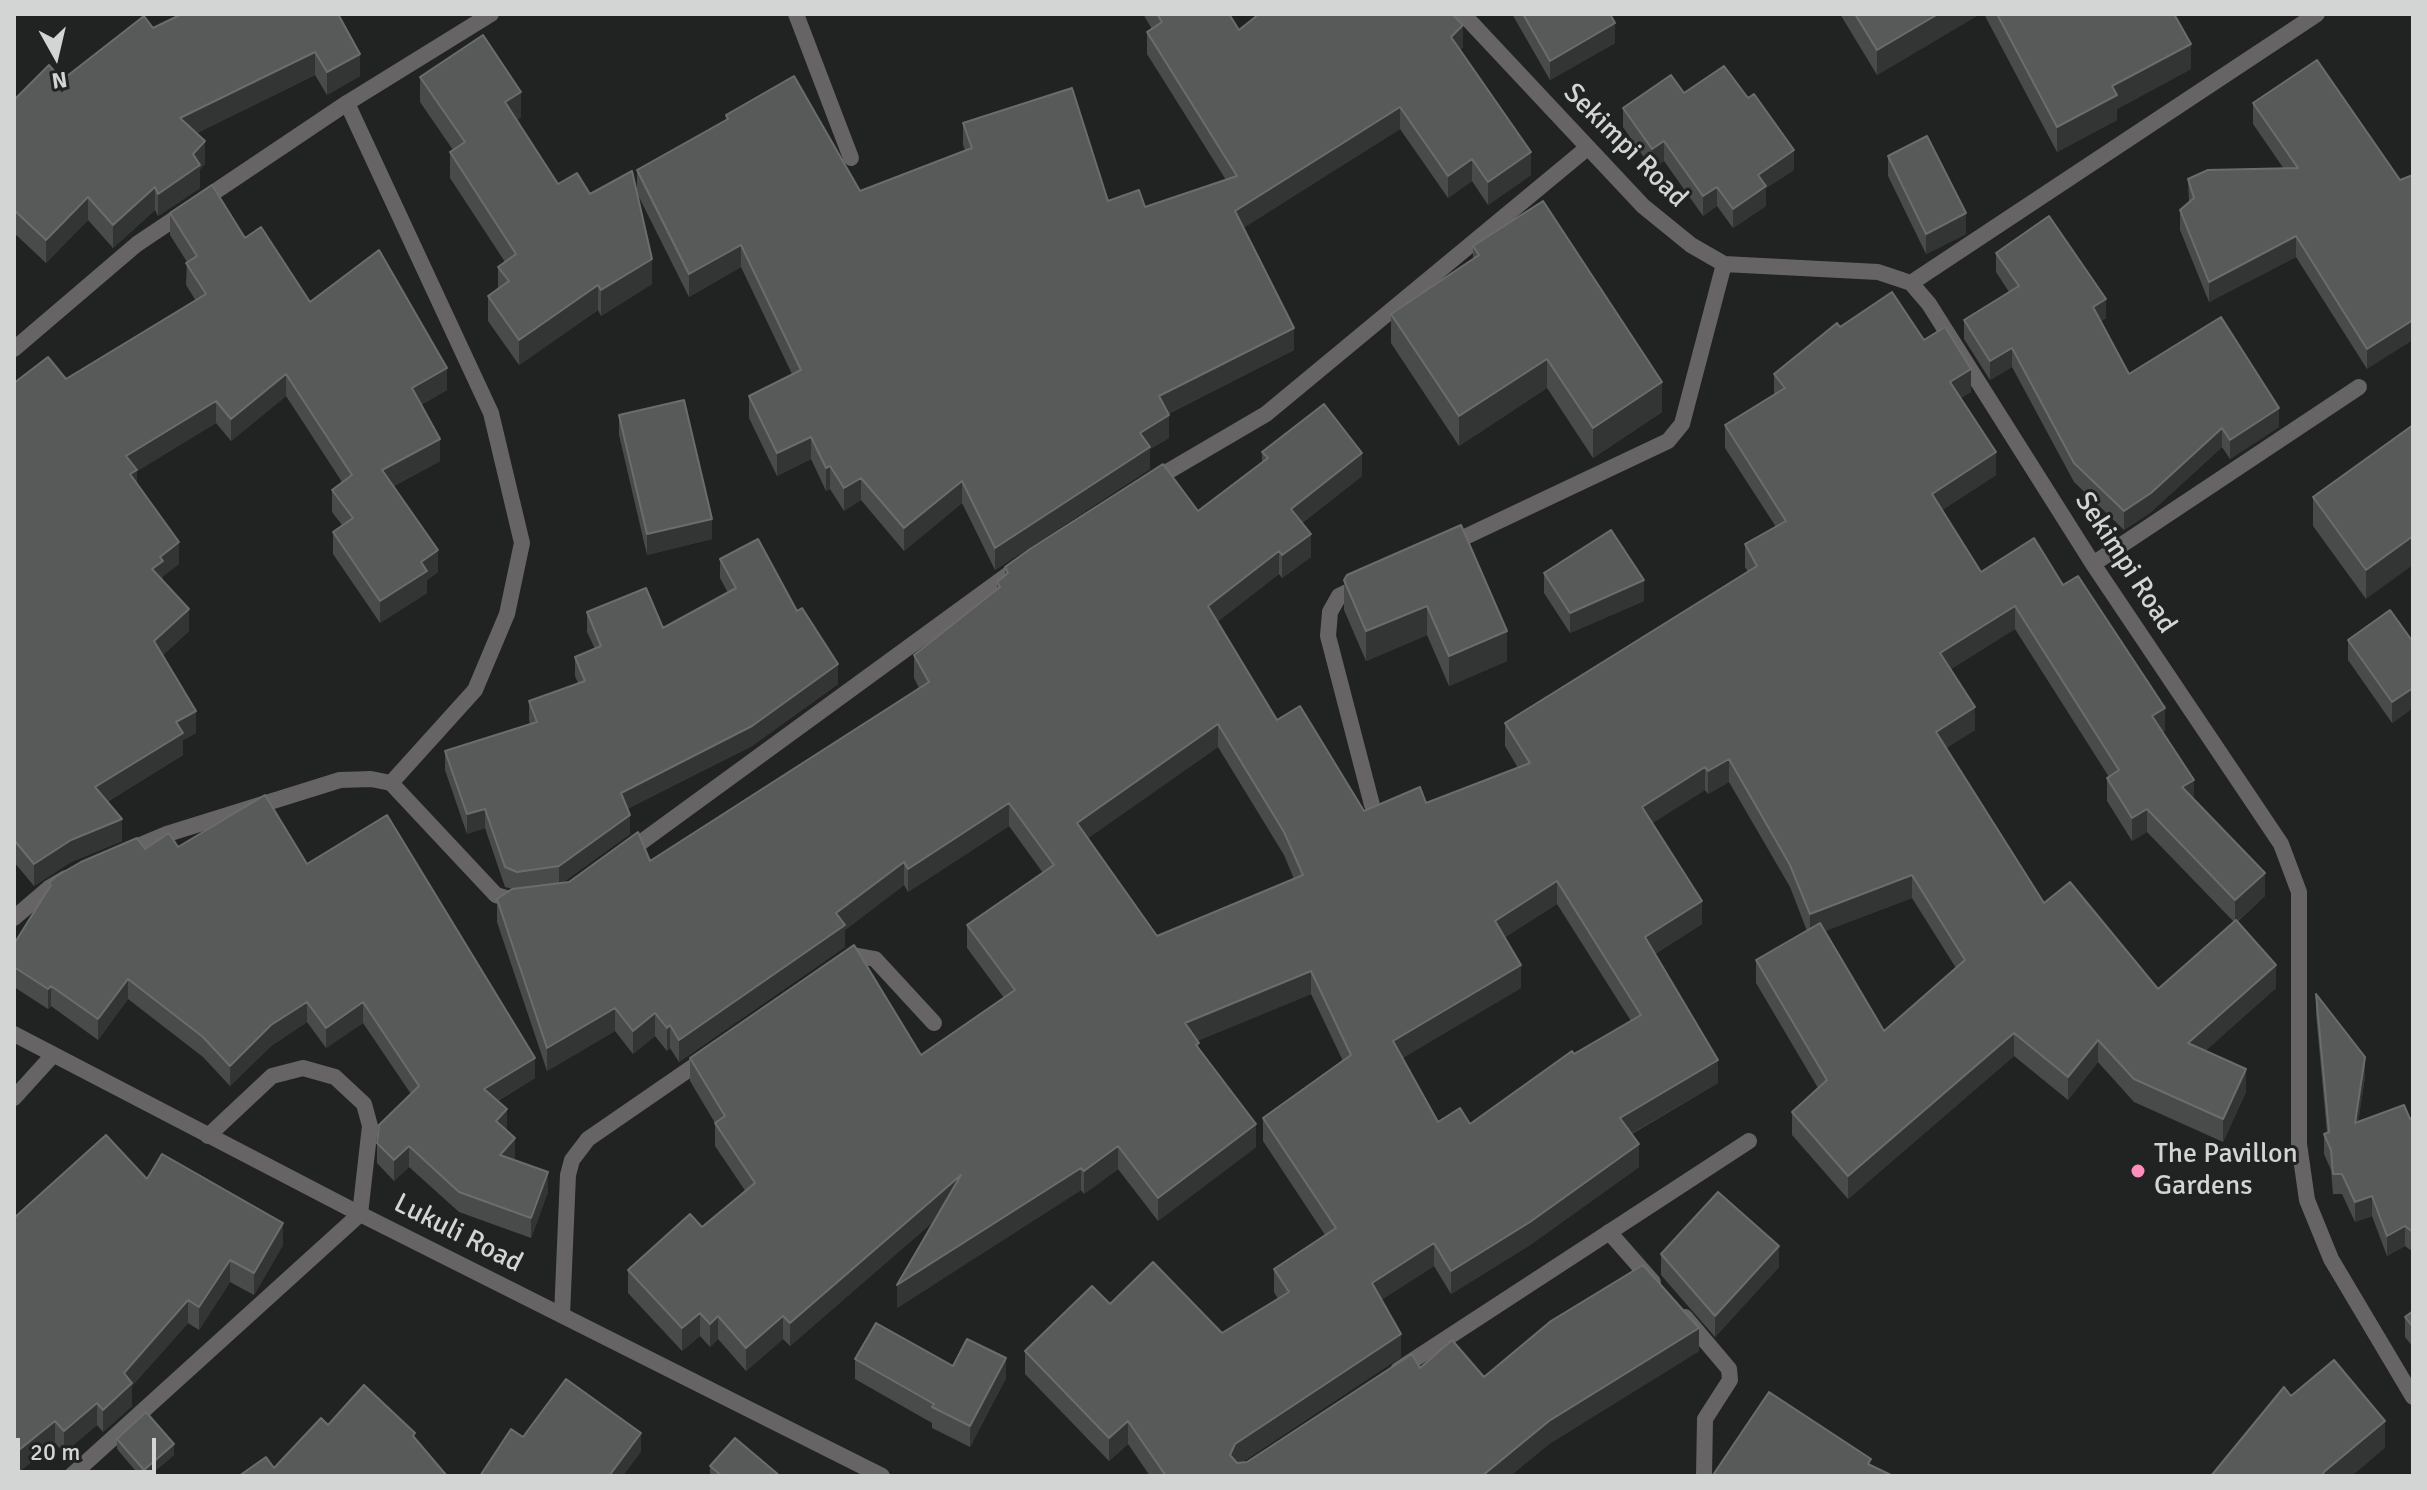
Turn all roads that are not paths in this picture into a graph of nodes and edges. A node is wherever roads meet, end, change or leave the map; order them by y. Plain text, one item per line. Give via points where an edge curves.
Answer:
1 (491, 14) edge
2 (796, 14) edge
3 (1463, 14) edge
4 (2317, 14) edge
5 (347, 103) junction
6 (1586, 149) junction
7 (851, 158) dead end
8 (1724, 264) junction
9 (1911, 283) junction
10 (14, 349) edge
11 (2359, 387) dead end
12 (1141, 488) edge
13 (1439, 549) edge
14 (1024, 563) edge
15 (2093, 564) junction
16 (1382, 576) edge
17 (391, 783) junction
18 (1372, 805) edge
19 (102, 861) edge
20 (611, 864) edge
21 (76, 872) edge
22 (541, 901) edge
23 (14, 918) edge
24 (827, 973) edge
25 (934, 1023) dead end
26 (14, 1034) edge
27 (727, 1043) edge
28 (53, 1055) junction
29 (14, 1098) edge
30 (208, 1136) junction
31 (1749, 1141) dead end
32 (360, 1214) junction
33 (1609, 1232) junction
34 (562, 1315) junction
35 (1386, 1378) edge
36 (2413, 1397) edge
37 (71, 1476) edge
38 (882, 1476) edge
39 (1704, 1476) edge

1 - 5 street
2 - 7 street
3 - 6 street, Sekimpi Road
4 - 9 street
5 - 10 street via 137,244
5 - 17 street via 491,413 522,543 507,614 475,690
6 - 8 street, Sekimpi Road via 1643,206
6 - 12 street via 1266,414
8 - 9 street, Sekimpi Road via 1878,272
8 - 13 street via 1682,424 1668,441
9 - 15 street, Sekimpi Road
11 - 15 street
14 - 20 street
15 - 36 street, Sekimpi Road via 2281,844 2299,892 2299,1144 2307,1200 2331,1259
16 - 18 street via 1339,596 1330,612 1328,636
17 - 19 street via 340,780 167,834
17 - 22 street via 496,895 516,902
21 - 23 street
24 - 25 street via 853,955 875,959
26 - 28 street, Lukuli Road
27 - 34 street via 588,1139 572,1160
28 - 29 street
28 - 30 street, Lukuli Road
30 - 32 street, Lukuli Road
30 - 32 street via 272,1076 303,1068 335,1077 364,1104 370,1126
31 - 33 street
32 - 34 street, Lukuli Road
32 - 37 street
33 - 35 street
33 - 39 street via 1729,1369 1730,1380 1705,1419
34 - 38 street, Lukuli Road

